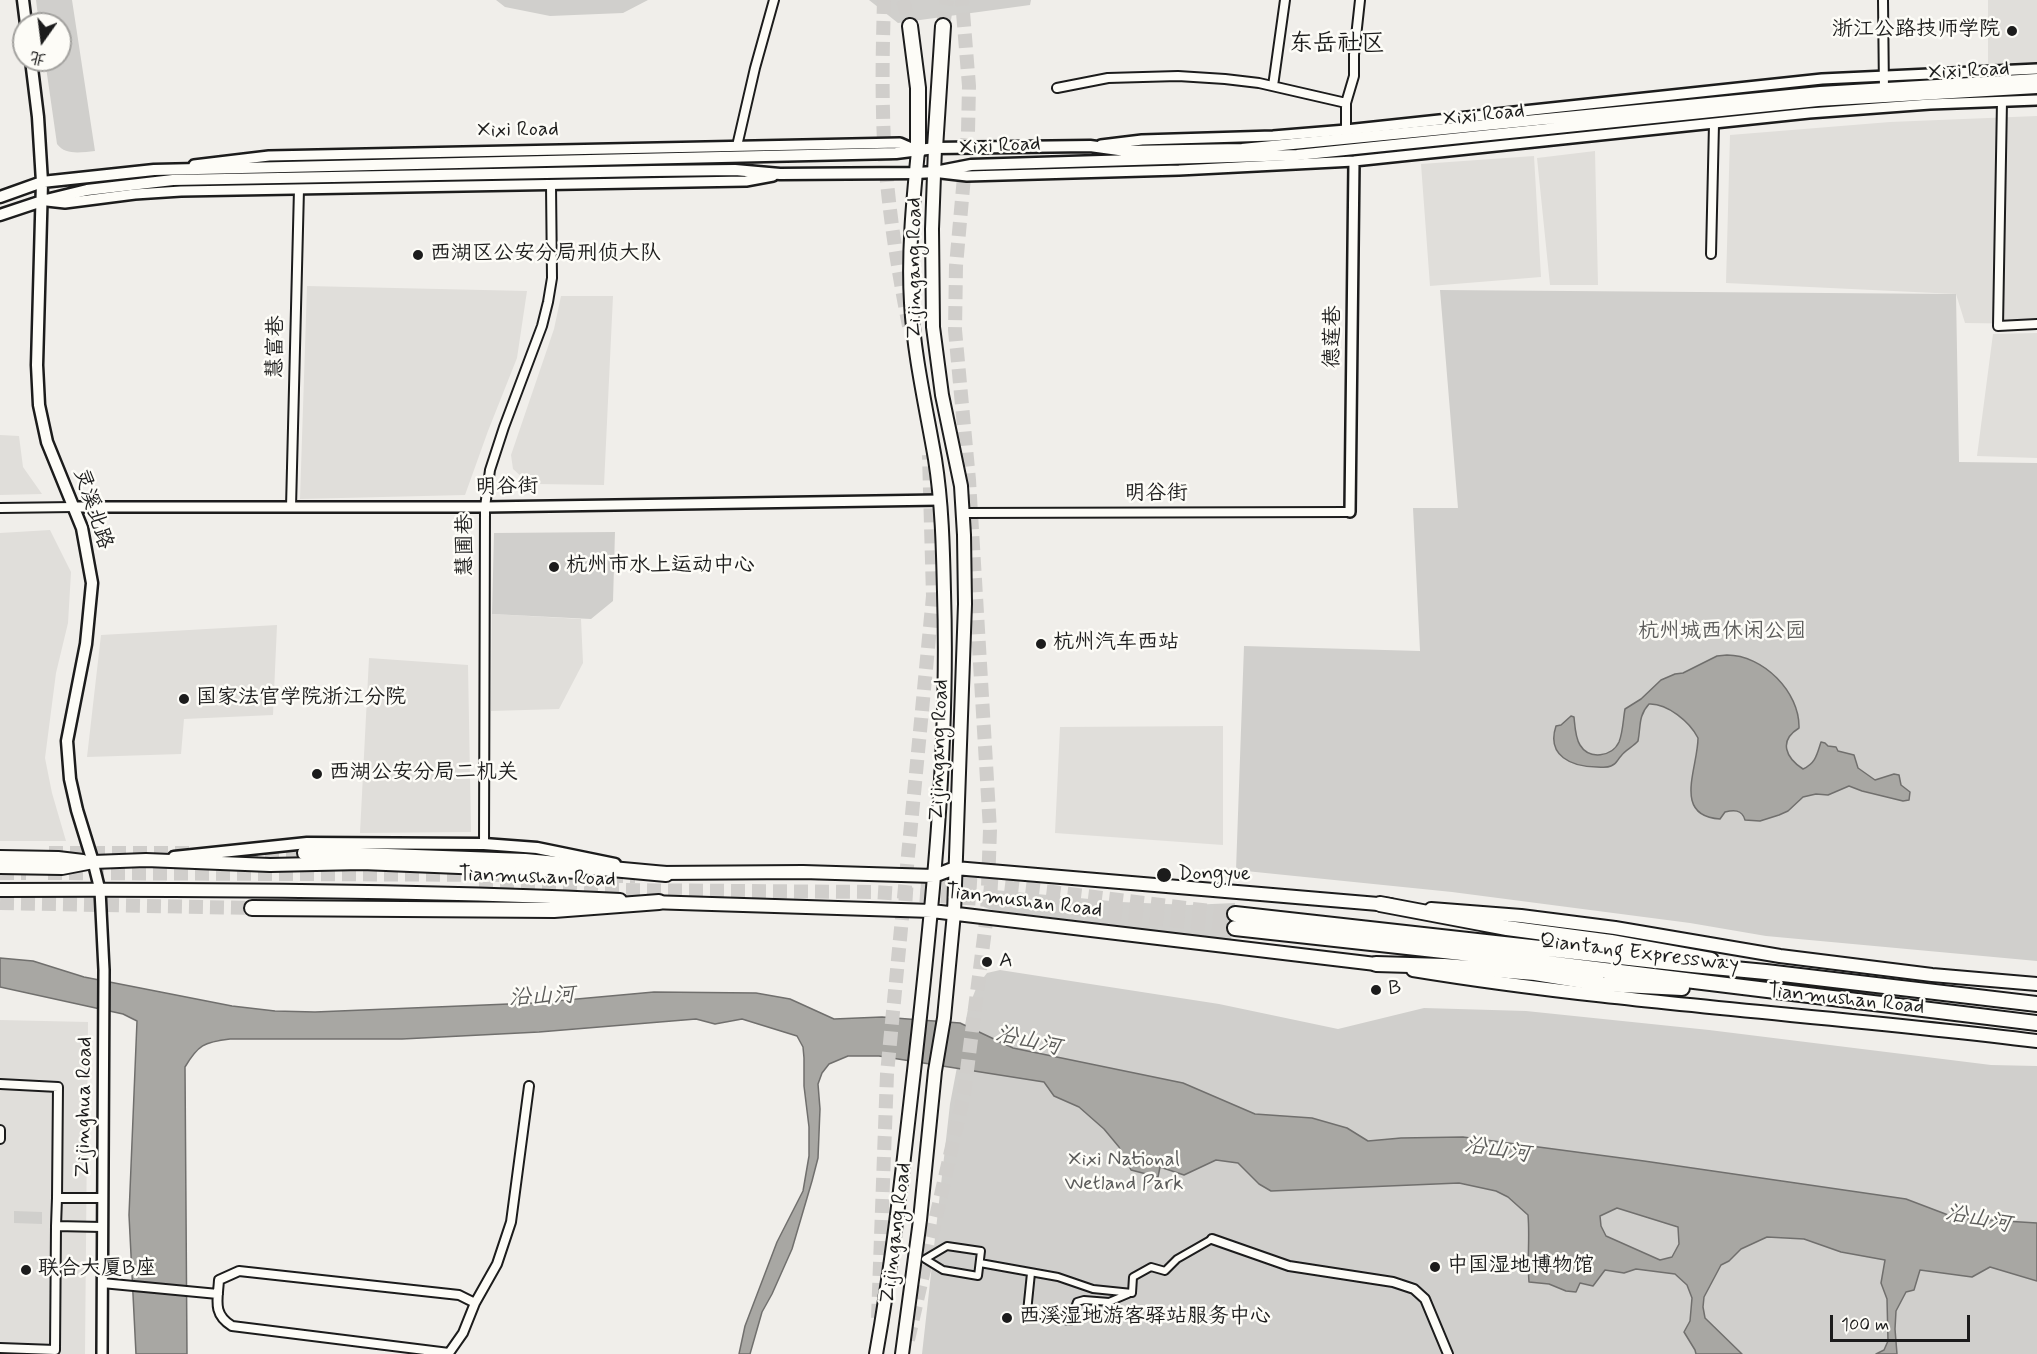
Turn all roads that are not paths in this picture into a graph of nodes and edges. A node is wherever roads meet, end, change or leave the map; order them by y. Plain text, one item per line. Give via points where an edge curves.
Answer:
1 (774, 0) edge
2 (1285, 0) edge
3 (1360, 0) edge
4 (1883, 0) edge
5 (910, 26) tunnel mouth
6 (943, 26) tunnel mouth
7 (2037, 69) edge
8 (32, 72) edge
9 (1884, 75) junction
10 (2037, 79) edge
11 (1273, 86) junction
12 (1057, 88) dead end
13 (2037, 88) edge
14 (1884, 92) junction
15 (2037, 100) edge
16 (2002, 101) junction
17 (1346, 103) junction
18 (1714, 124) junction
19 (1346, 130) junction
20 (737, 146) junction
21 (1090, 146) junction
22 (935, 148) junction
23 (918, 151) junction
24 (1354, 161) junction
25 (154, 170) junction
26 (935, 172) junction
27 (916, 173) junction
28 (780, 174) junction
29 (42, 182) junction
30 (551, 185) junction
31 (299, 189) junction
32 (0, 197) edge
33 (42, 201) junction
34 (0, 215) edge
35 (1711, 254) dead end
36 (2037, 324) edge
37 (940, 500) junction
38 (74, 507) junction
39 (291, 507) junction
40 (485, 507) junction
41 (0, 508) edge
42 (1350, 512) joint
43 (963, 513) junction
44 (484, 844) junction
45 (305, 853) tunnel mouth
46 (0, 857) edge
47 (146, 860) junction
48 (93, 862) junction
49 (0, 867) edge
50 (955, 868) junction
51 (666, 874) junction
52 (934, 876) junction
53 (0, 890) edge
54 (100, 890) junction
55 (659, 902) junction
56 (1380, 904) junction
57 (252, 908) tunnel mouth
58 (932, 911) junction
59 (954, 913) junction
60 (1235, 914) tunnel mouth
61 (1235, 928) tunnel mouth
62 (1376, 964) junction
63 (1766, 972) junction
64 (2037, 984) edge
65 (1762, 991) junction
66 (2037, 1004) edge
67 (2037, 1023) edge
68 (2037, 1041) edge
69 (0, 1084) edge
70 (529, 1086) dead end
71 (0, 1130) edge
72 (0, 1139) edge
73 (57, 1198) junction
74 (102, 1198) junction
75 (56, 1226) junction
76 (102, 1227) junction
77 (1212, 1239) joint
78 (980, 1263) junction
79 (1031, 1272) junction
80 (102, 1283) junction
81 (1132, 1293) junction
82 (218, 1294) junction
83 (475, 1302) junction
84 (0, 1348) edge
85 (17, 1351) edge
86 (102, 1354) edge
87 (449, 1354) edge
88 (876, 1354) edge
89 (902, 1354) edge
90 (1448, 1354) edge

1 - 20 street
2 - 11 street
3 - 17 street via 1354,76
4 - 9 street
5 - 23 highway via 918,88
6 - 22 highway
7 - 9 street, Xixi Road
8 - 29 main road, 灵溪北路
9 - 14 street
9 - 19 street, Xixi Road
10 - 14 main road, Xixi Road
11 - 12 street via 1178,76 1108,78
11 - 17 street
13 - 14 main road, Xixi Road
14 - 21 main road, Xixi Road via 1242,149 1126,151
14 - 26 main road, Xixi Road via 1297,155 971,165
15 - 16 street, Xixi Road
16 - 18 street, Xixi Road via 1867,108
16 - 36 street via 1998,326
17 - 19 street
18 - 24 street, Xixi Road
18 - 35 street
19 - 21 street, Xixi Road
20 - 23 street, Xixi Road via 900,143
20 - 25 street, Xixi Road via 269,156
21 - 22 main road, Xixi Road
22 - 23 main road, Xixi Road
22 - 26 main road, Zijingang Road
23 - 25 main road, Xixi Road
23 - 27 main road, Zijingang Road
24 - 26 street, Xixi Road via 967,176
24 - 42 street, 德莲巷
25 - 29 main road, Xixi Road
26 - 27 main road, Xixi Road
26 - 43 main road, Zijingang Road via 933,327
27 - 28 main road, Xixi Road
27 - 37 main road, Zijingang Road via 910,243 911,302
28 - 30 street, Xixi Road via 746,181
28 - 33 main road, Xixi Road via 675,170 173,180 87,190
29 - 32 main road, Xixi Road
29 - 33 main road, 灵溪北路
30 - 31 street, Xixi Road
30 - 40 street, 慧圃巷 via 552,279 548,302 490,470
31 - 33 street, Xixi Road via 135,194 65,203
31 - 39 street, 慧富巷
33 - 34 main road, Xixi Road
33 - 38 main road, 灵溪北路 via 39,405 47,442
37 - 40 street, 明谷街
37 - 52 main road, Zijingang Road via 944,685
38 - 39 street, 明谷街
38 - 41 street
38 - 48 main road, 灵溪北路 via 93,583 68,750 76,810
39 - 40 street, 明谷街
40 - 44 street, 慧圃巷
42 - 43 street, 明谷街
43 - 50 main road, Zijingang Road via 965,604
44 - 47 main road, Tianmushan Road via 307,843
44 - 51 main road, Tianmushan Road via 537,848
45 - 51 highway via 525,861
46 - 48 main road
47 - 48 main road, Tianmushan Road
47 - 51 main road, Tianmushan Road
48 - 49 main road, Tianmushan Road via 62,868
48 - 54 street, Zijinghua Road
50 - 52 main road, Tianmushan Road
50 - 56 main road, Tianmushan Road
50 - 59 main road, Zijingang Road
51 - 52 main road, Tianmushan Road via 803,872
52 - 58 main road, Zijingang Road
53 - 54 main road, Tianmushan Road
54 - 55 main road, Tianmushan Road via 527,896
54 - 74 street, Zijinghua Road via 104,970
55 - 57 highway via 554,910
55 - 58 main road, Tianmushan Road
56 - 63 highway
56 - 64 main road, Tianmushan Road via 1521,916 1780,956
58 - 59 main road, Tianmushan Road
58 - 88 main road, Zijingang Road via 891,1264
59 - 62 main road, Tianmushan Road
59 - 89 main road, Zijingang Road
60 - 63 highway, Qiantang Expressway
61 - 65 highway, Qiantang Expressway
62 - 65 highway via 1535,973 1602,984
62 - 68 main road, Tianmushan Road via 1590,994
63 - 66 highway, Qiantang Expressway
65 - 67 highway, Qiantang Expressway
69 - 73 street via 58,1087
70 - 83 street via 511,1222 497,1264
71 - 72 street
73 - 74 street
73 - 75 street
74 - 76 street, Zijinghua Road
75 - 76 street
75 - 85 street via 55,1350
76 - 80 street, Zijinghua Road
77 - 81 street via 1176,1259 1165,1271 1151,1268 1133,1276
77 - 90 street via 1289,1266 1393,1282 1414,1289 1425,1299
78 - 78 street via 981,1251 947,1246 925,1259 943,1270 978,1276
78 - 79 street
79 - 81 street via 1093,1289
79 - 81 street via 1027,1312 1070,1321 1077,1302 1109,1302
80 - 82 street
80 - 86 street, Zijinghua Road
82 - 83 street via 219,1280 239,1271 459,1295
82 - 87 street via 217,1308 223,1321 232,1326
83 - 87 street via 463,1333
84 - 85 street

